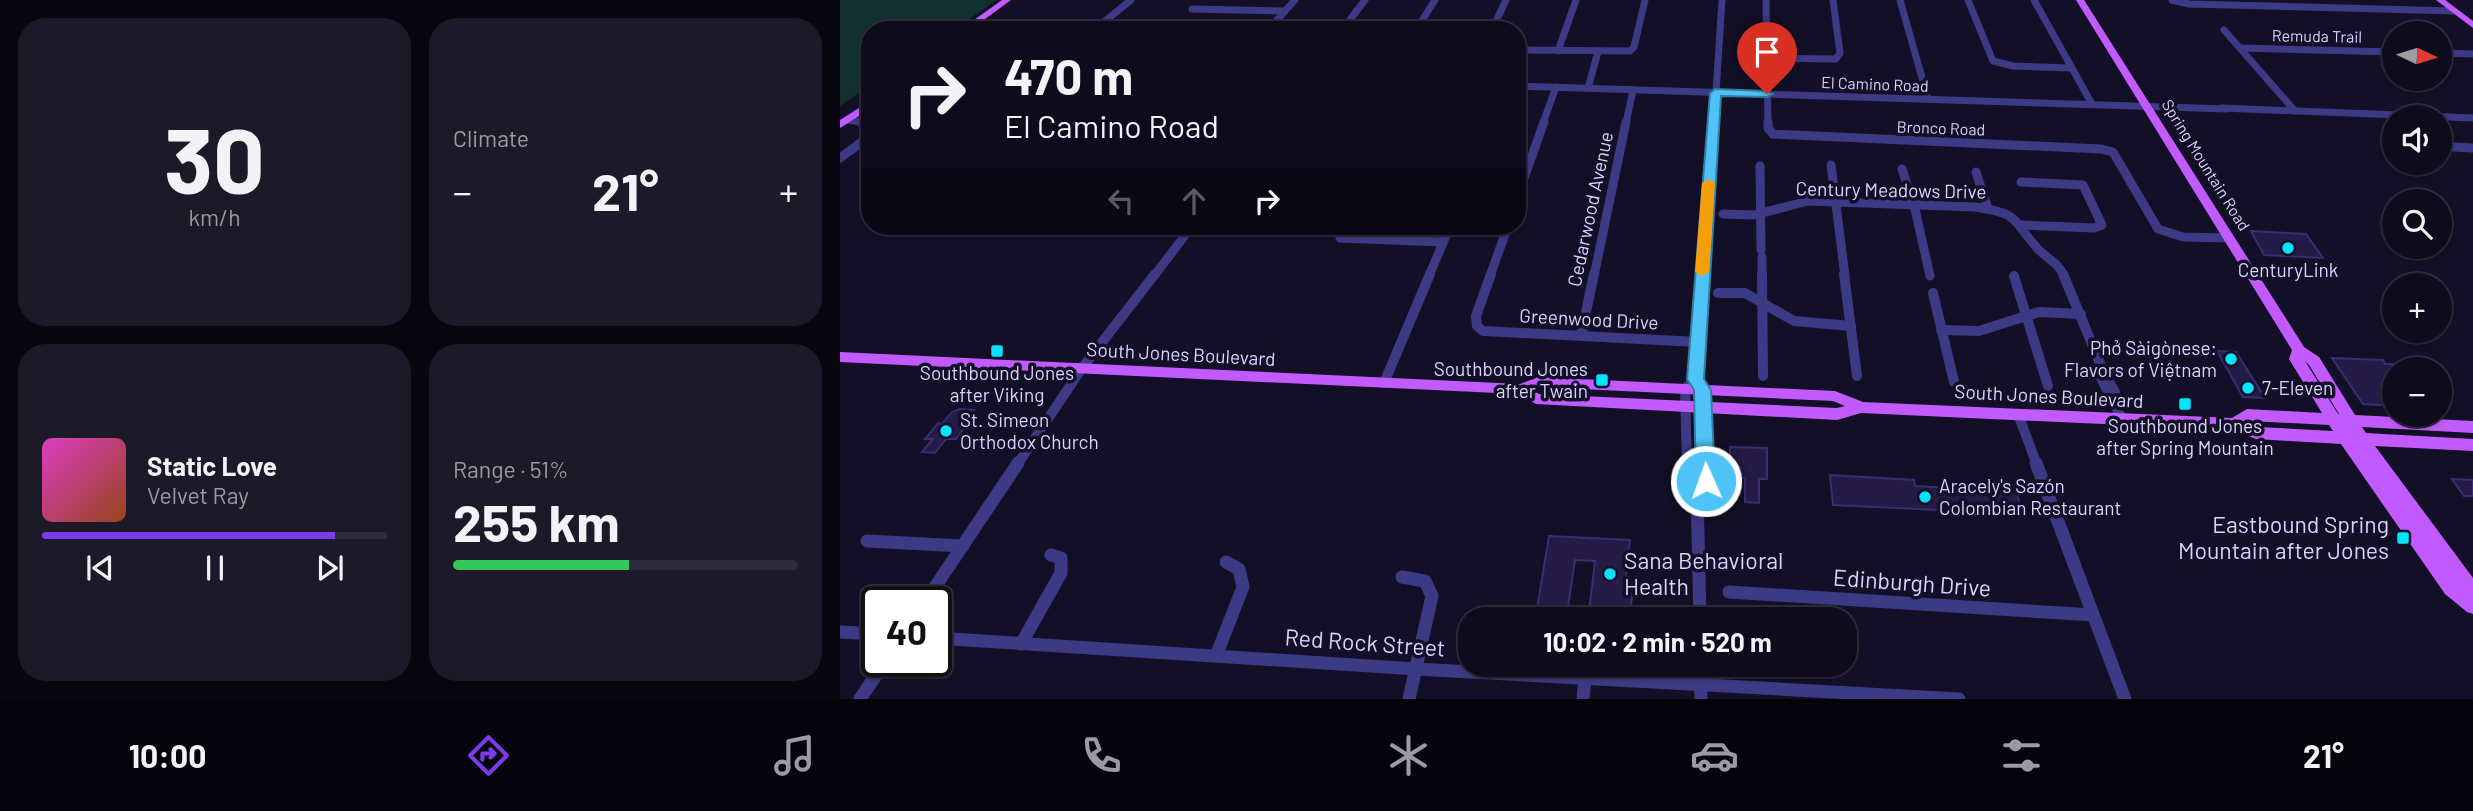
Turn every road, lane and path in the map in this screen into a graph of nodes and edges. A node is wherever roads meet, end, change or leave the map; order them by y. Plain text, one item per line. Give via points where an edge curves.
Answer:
1 (1007, 0) edge
2 (1019, 0) edge
3 (1131, 0) edge
4 (1295, 0) edge
5 (1365, 0) edge
6 (1435, 0) edge
7 (1506, 0) edge
8 (1576, 0) edge
9 (1645, 0) edge
10 (1722, 0) edge
11 (1766, 0) edge
12 (1833, 0) edge
13 (1900, 0) edge
14 (1968, 0) edge
15 (2034, 0) edge
16 (2080, 0) edge
17 (2316, 0) edge
18 (2389, 0) edge
19 (2440, 0) edge
20 (2174, 1) edge
21 (2246, 3) edge
22 (2324, 8) junction
23 (1192, 9) dead end
24 (2400, 10) junction
25 (1285, 11) junction
26 (2454, 11) junction
27 (977, 21) edge
28 (990, 21) edge
29 (1105, 21) edge
30 (1276, 21) edge
31 (1349, 21) edge
32 (1422, 21) edge
33 (1496, 21) edge
34 (2473, 24) edge
35 (2224, 30) dead end
36 (2240, 48) junction
37 (1526, 50) edge
38 (1558, 51) junction
39 (1598, 52) junction
40 (2382, 52) edge
41 (2452, 53) edge
42 (2473, 54) edge
43 (1767, 58) junction
44 (2071, 68) junction
45 (1526, 86) edge
46 (1556, 87) junction
47 (1588, 88) junction
48 (1633, 90) junction
49 (1715, 93) junction
50 (1767, 94) junction
51 (1928, 99) junction
52 (861, 102) edge
53 (2092, 104) junction
54 (2147, 107) junction
55 (861, 109) edge
56 (2295, 111) junction
57 (2473, 118) edge
58 (842, 120) edge
59 (861, 121) edge
60 (861, 143) edge
61 (2453, 147) dead end
62 (2473, 148) edge
63 (840, 158) edge
64 (1830, 165) dead end
65 (1760, 166) dead end
66 (1902, 169) dead end
67 (1526, 172) edge
68 (1976, 172) dead end
69 (2021, 182) dead end
70 (1836, 202) junction
71 (1913, 204) junction
72 (1988, 209) junction
73 (1706, 213) junction
74 (1756, 214) junction
75 (2021, 225) junction
76 (1185, 235) edge
77 (1446, 235) edge
78 (1504, 235) edge
79 (1340, 238) dead end
80 (2229, 238) junction
81 (1443, 242) junction
82 (1930, 276) dead end
83 (2014, 276) dead end
84 (1701, 292) junction
85 (1933, 293) dead end
86 (1762, 300) junction
87 (2081, 313) junction
88 (2026, 316) junction
89 (1851, 326) junction
90 (1941, 330) junction
91 (1581, 335) junction
92 (1698, 342) junction
93 (2299, 350) junction
94 (840, 357) edge
95 (1082, 368) junction
96 (1763, 376) dead end
97 (1857, 376) dead end
98 (1954, 382) dead end
99 (1384, 383) junction
100 (1694, 386) junction
101 (2048, 386) dead end
102 (1521, 389) junction
103 (1685, 406) junction
104 (1703, 407) junction
105 (1861, 407) junction
106 (2018, 414) junction
107 (2122, 419) junction
108 (2333, 420) junction
109 (2352, 421) junction
110 (2235, 424) junction
111 (2473, 427) edge
112 (2354, 439) junction
113 (2473, 445) edge
114 (1696, 493) junction
115 (867, 541) dead end
116 (963, 545) junction
117 (1051, 555) dead end
118 (1226, 562) dead end
119 (1402, 577) dead end
120 (936, 586) edge
121 (1728, 592) dead end
122 (2473, 606) edge
123 (1700, 607) edge
124 (2093, 615) junction
125 (840, 632) edge
126 (861, 633) edge
127 (952, 639) edge
128 (1021, 643) junction
129 (1216, 656) junction
130 (1416, 669) junction
131 (875, 677) edge
132 (1585, 678) junction
133 (1701, 692) edge
134 (860, 699) edge
135 (1409, 699) edge
136 (1583, 699) edge
137 (1959, 699) edge
138 (2125, 699) edge

1 - 27 main road
2 - 28 main road
3 - 29 street
4 - 25 street
5 - 31 street
6 - 32 street
7 - 33 street
8 - 38 street
9 - 39 street via 1634,47
10 - 49 street
11 - 43 street
12 - 43 street via 1840,53 1836,59
13 - 51 street
14 - 44 street via 1993,61
15 - 44 street
16 - 54 main road, Spring Mountain Road
17 - 22 street
18 - 24 street
19 - 26 main road
20 - 21 street
21 - 22 street
22 - 24 street
23 - 25 street
24 - 26 street
25 - 30 street
26 - 34 main road
35 - 36 street
36 - 40 street, Remuda Trail
36 - 56 street
37 - 38 street
38 - 39 street
39 - 47 street
41 - 42 street
43 - 50 street
44 - 53 street
45 - 46 street, El Camino Road
46 - 47 street, El Camino Road
46 - 67 street
47 - 48 street, El Camino Road
48 - 49 street, El Camino Road
48 - 91 street, Cedarwood Avenue
49 - 50 street, El Camino Road
49 - 73 street
50 - 51 street, El Camino Road
50 - 80 street, Bronco Road via 1768,128 1773,134 2108,150 2120,161 2158,229
51 - 53 street, El Camino Road
52 - 58 main road
53 - 54 street, El Camino Road
54 - 56 street, El Camino Road
54 - 80 main road, Spring Mountain Road
55 - 58 main road
56 - 57 street, El Camino Road
58 - 59 street
60 - 63 street
61 - 62 street
64 - 70 street
65 - 74 street
66 - 71 street
68 - 72 street
69 - 75 street via 2083,185 2102,225
70 - 71 street, Century Meadows Drive
70 - 74 street, Century Meadows Drive via 1787,204
70 - 89 street
71 - 72 street, Century Meadows Drive
71 - 82 street
72 - 75 street, Century Meadows Drive via 2011,216
73 - 74 street, Century Meadows Drive
73 - 84 street
74 - 86 street
75 - 87 street, Century Meadows Drive via 2038,249 2060,265
76 - 95 street
77 - 81 street
78 - 91 street, Greenwood Drive via 1476,316 1479,329 1487,333
79 - 81 street
80 - 93 main road, Spring Mountain Road
81 - 99 street
83 - 88 street
84 - 86 street
84 - 92 street
85 - 90 street
86 - 89 street via 1794,321
86 - 96 street
87 - 88 street
87 - 107 street, Century Meadows Drive via 2104,373 2106,393 2113,397
88 - 90 street via 1979,331
88 - 101 street
89 - 97 street
90 - 98 street
91 - 92 street, Greenwood Drive
92 - 100 street
93 - 108 main road, Spring Mountain Road via 2296,359
93 - 109 main road, Spring Mountain Road via 2314,361
94 - 95 main road, South Jones Boulevard
95 - 99 main road, South Jones Boulevard
95 - 116 street
99 - 102 main road, South Jones Boulevard
100 - 102 main road, South Jones Boulevard via 1538,382
100 - 103 street
100 - 104 street
100 - 105 main road, South Jones Boulevard via 1835,397
102 - 103 main road, South Jones Boulevard via 1535,399
103 - 104 main road, South Jones Boulevard
103 - 114 street via 1687,481
104 - 105 main road, South Jones Boulevard via 1837,414
104 - 114 street via 1706,481
105 - 106 main road, South Jones Boulevard
106 - 107 main road, South Jones Boulevard
106 - 124 street
107 - 110 main road, South Jones Boulevard
108 - 109 main road, South Jones Boulevard
108 - 110 main road, South Jones Boulevard via 2247,415
108 - 112 main road, Spring Mountain Road
109 - 111 main road, South Jones Boulevard
109 - 112 main road, Spring Mountain Road
110 - 112 main road, South Jones Boulevard via 2256,433
112 - 113 main road, South Jones Boulevard
112 - 122 main road, Spring Mountain Road via 2471,589
114 - 123 street
115 - 116 street
116 - 120 street
117 - 128 street via 1061,558 1061,573
118 - 129 street via 1239,569 1243,587
119 - 130 street via 1425,580 1432,596
121 - 124 street, Edinburgh Drive
124 - 138 street
125 - 126 street
127 - 128 street, Red Rock Street
128 - 129 street, Red Rock Street
129 - 130 street, Red Rock Street
130 - 132 street, Red Rock Street
130 - 135 street
131 - 134 street
132 - 133 street, Red Rock Street
132 - 136 street
133 - 137 street, Red Rock Street

